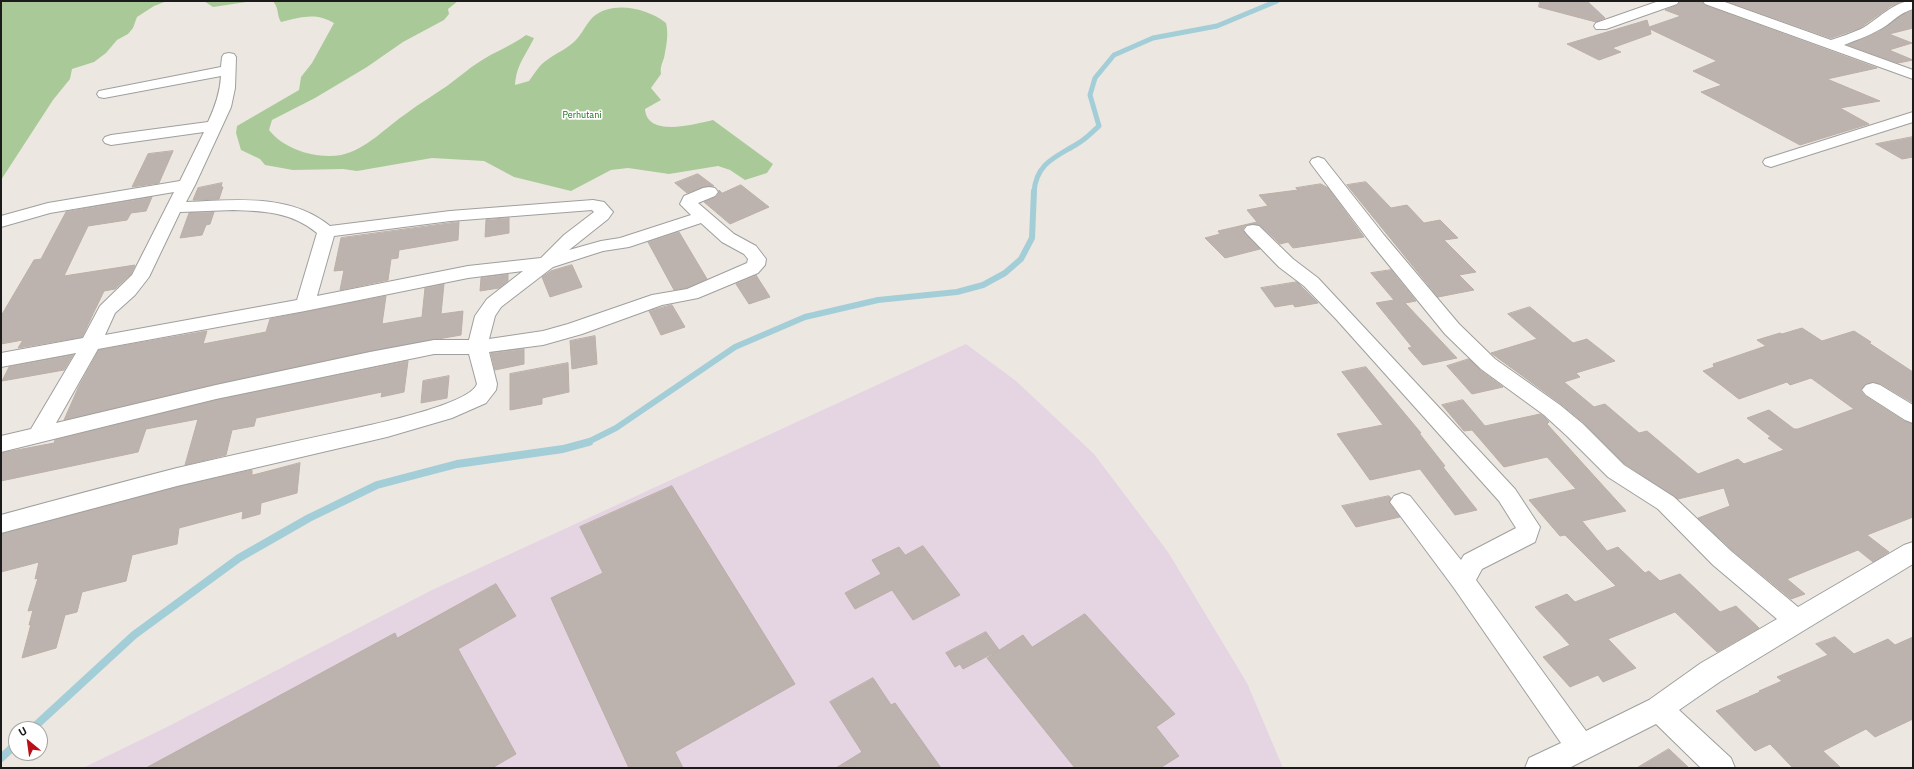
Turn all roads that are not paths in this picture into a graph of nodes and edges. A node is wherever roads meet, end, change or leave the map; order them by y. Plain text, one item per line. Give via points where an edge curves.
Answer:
1 (1672, 1) edge
2 (1710, 1) edge
3 (1913, 4) edge
4 (1600, 26) dead end
5 (1832, 44) junction
6 (1913, 75) edge
7 (104, 94) dead end
8 (1908, 122) edge
9 (214, 126) junction
10 (111, 140) dead end
11 (1318, 162) dead end
12 (1771, 162) dead end
13 (188, 185) junction
14 (709, 192) dead end
15 (174, 206) junction
16 (703, 217) junction
17 (1, 222) edge
18 (1253, 230) dead end
19 (326, 232) junction
20 (546, 263) junction
21 (305, 305) junction
22 (90, 344) junction
23 (477, 347) junction
24 (1, 360) edge
25 (1873, 390) dead end
26 (1913, 415) edge
27 (38, 435) junction
28 (1, 444) edge
29 (1402, 502) dead end
30 (1, 524) edge
31 (1913, 552) edge
32 (1463, 581) junction
33 (1797, 621) junction
34 (1659, 709) junction
35 (1581, 748) junction
36 (1539, 768) edge
37 (1721, 768) edge

1 - 4 street
2 - 5 street
3 - 5 street via 1892,12 1882,22 1865,32
5 - 6 street
7 - 9 street via 229,64 228,88
8 - 12 street
9 - 10 street
9 - 13 street
11 - 33 street via 1377,239 1452,329 1488,364 1576,430 1612,468 1666,503 1722,558
13 - 15 street
13 - 17 street via 48,208
14 - 16 street via 690,200 689,204
15 - 19 street via 264,206 303,216 318,223
15 - 22 street via 140,277 107,310
16 - 20 street via 623,243 601,246
16 - 23 street via 728,238 750,250 757,259 756,265 690,294 659,299 568,331 543,338
18 - 32 street via 1286,263 1311,282 1343,315 1507,495 1528,527 1526,535 1473,562
19 - 20 street via 462,214 593,205 602,208 602,215 570,239
19 - 21 street
20 - 21 street via 468,272
20 - 23 street via 494,303 485,316
21 - 22 street
22 - 24 street
22 - 27 street via 80,366
23 - 27 street via 434,347 370,359 216,392
23 - 30 street via 487,384 486,390 467,404 387,429 177,477
25 - 26 street
27 - 28 street
29 - 32 street
31 - 33 street
32 - 35 street
33 - 34 street via 1711,672
34 - 35 street
34 - 37 street
35 - 36 street

